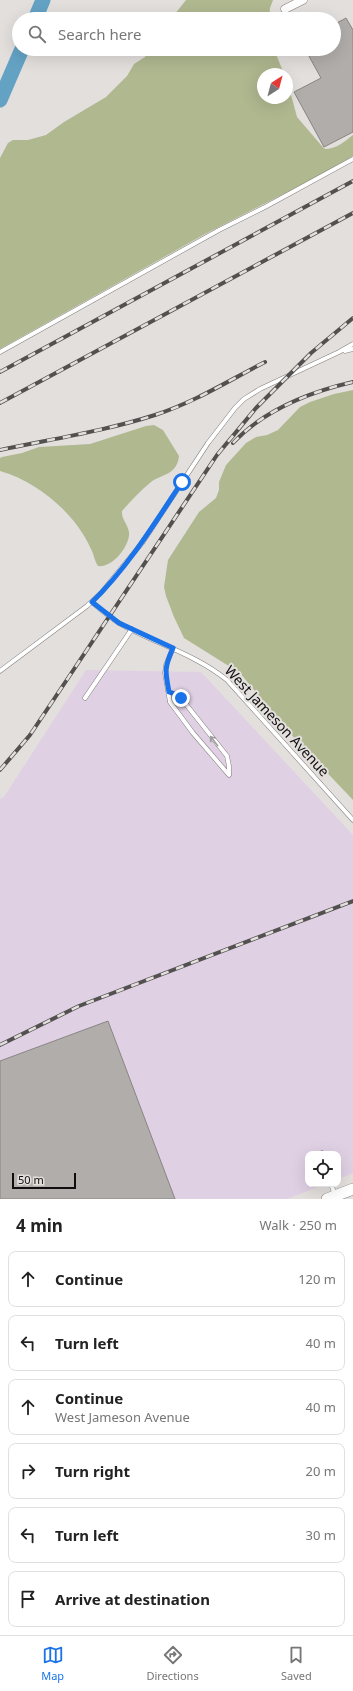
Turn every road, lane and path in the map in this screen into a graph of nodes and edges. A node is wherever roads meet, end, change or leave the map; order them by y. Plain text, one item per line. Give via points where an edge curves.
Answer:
1 (303, 0) edge
2 (285, 9) dead end
3 (353, 159) edge
4 (353, 344) edge
5 (353, 349) edge
6 (0, 352) edge
7 (339, 352) junction
8 (92, 602) junction
9 (132, 629) junction
10 (173, 648) junction
11 (0, 670) edge
12 (169, 692) junction
13 (85, 698) dead end
14 (353, 820) edge
15 (353, 1189) edge
16 (331, 1197) edge

1 - 2 street
3 - 6 lane
4 - 7 lane
5 - 7 lane
7 - 8 lane via 260,389 235,408 208,443 142,543
8 - 9 lane, West Jameson Avenue via 109,616
8 - 11 lane
9 - 10 lane, West Jameson Avenue
9 - 13 lane
10 - 12 lane via 165,673
10 - 14 lane, West Jameson Avenue via 227,680
12 -> 12 lane via 170,702 229,775 227,756 181,698
15 - 16 street

